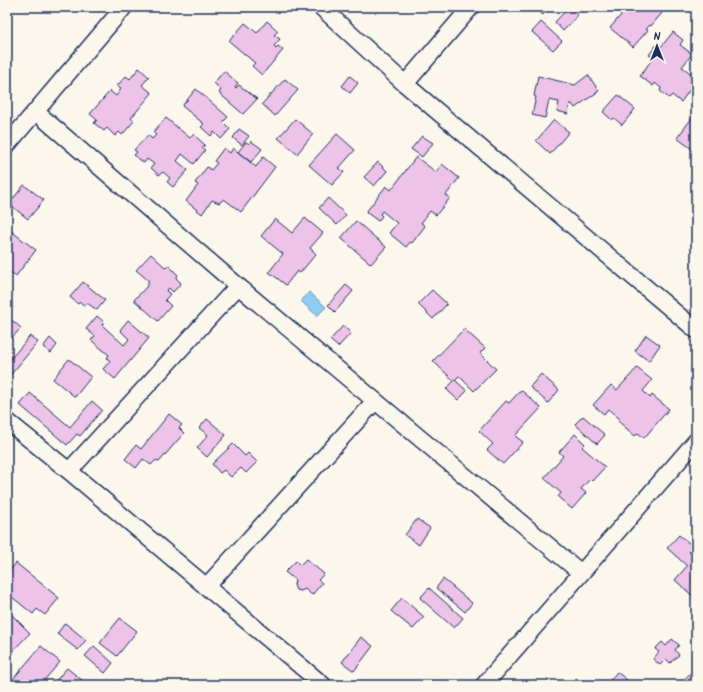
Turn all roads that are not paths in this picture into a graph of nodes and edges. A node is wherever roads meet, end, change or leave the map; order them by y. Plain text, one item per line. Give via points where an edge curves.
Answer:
1 (321, 7) edge
2 (471, 7) edge
3 (121, 8) edge
4 (405, 84) junction
5 (36, 112) junction
6 (7, 146) edge
7 (238, 286) junction
8 (696, 330) edge
9 (375, 402) junction
10 (7, 421) edge
11 (696, 441) edge
12 (69, 471) junction
13 (581, 573) junction
14 (206, 587) junction
15 (323, 685) edge
16 (484, 685) edge

1 - 4 street
2 - 4 street
3 - 5 street
4 - 8 street
5 - 6 street
5 - 7 street
7 - 9 street
7 - 12 street
9 - 13 street
9 - 14 street
10 - 12 street
11 - 13 street
12 - 14 street
13 - 16 street
14 - 15 street

